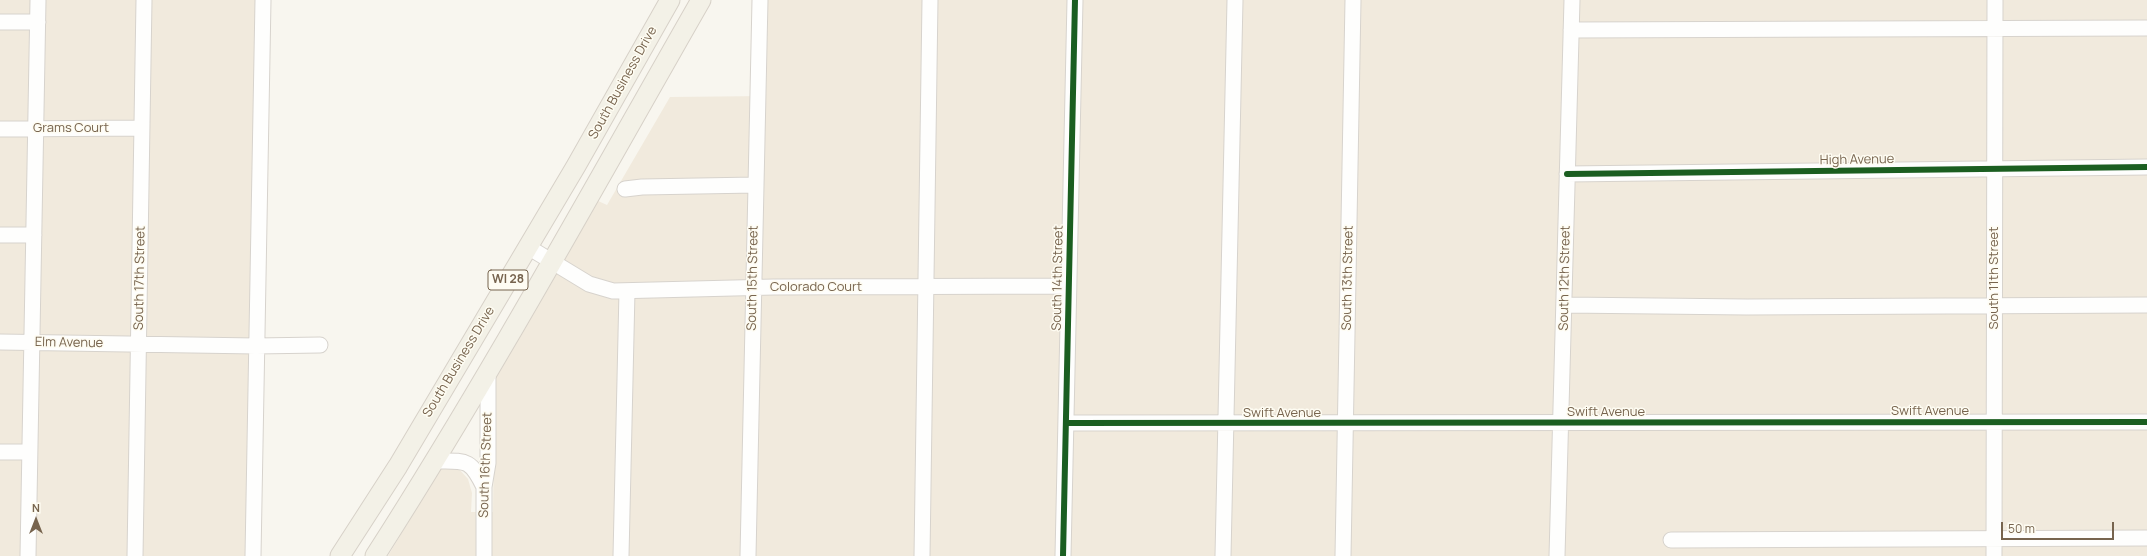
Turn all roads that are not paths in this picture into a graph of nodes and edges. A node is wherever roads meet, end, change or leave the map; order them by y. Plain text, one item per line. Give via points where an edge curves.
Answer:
1 (38, 0) edge
2 (144, 0) edge
3 (263, 0) edge
4 (670, 0) edge
5 (701, 0) edge
6 (760, 0) edge
7 (930, 0) edge
8 (1075, 0) edge
9 (1235, 0) edge
10 (1353, 0) edge
11 (1572, 0) edge
12 (1995, 0) edge
13 (0, 22) edge
14 (38, 22) junction
15 (2147, 28) edge
16 (1995, 29) junction
17 (1571, 30) junction
18 (36, 128) junction
19 (142, 128) junction
20 (0, 129) edge
21 (2147, 167) edge
22 (1995, 169) junction
23 (1567, 174) junction
24 (755, 185) junction
25 (625, 189) dead end
26 (0, 235) edge
27 (34, 235) junction
28 (528, 248) junction
29 (552, 262) junction
30 (1068, 286) junction
31 (927, 287) junction
32 (752, 288) junction
33 (626, 291) junction
34 (1565, 304) junction
35 (2147, 305) edge
36 (1994, 306) junction
37 (0, 342) edge
38 (33, 342) junction
39 (139, 344) junction
40 (320, 344) dead end
41 (256, 346) junction
42 (488, 373) junction
43 (1994, 422) junction
44 (2147, 422) edge
45 (1066, 424) junction
46 (1225, 424) junction
47 (1346, 424) junction
48 (1562, 424) junction
49 (0, 452) edge
50 (29, 452) junction
51 (435, 461) junction
52 (484, 487) junction
53 (2147, 538) edge
54 (1994, 539) junction
55 (1671, 540) dead end
56 (28, 556) edge
57 (135, 556) edge
58 (253, 556) edge
59 (340, 556) edge
60 (375, 556) edge
61 (484, 556) edge
62 (621, 556) edge
63 (748, 556) edge
64 (922, 556) edge
65 (1063, 556) edge
66 (1223, 556) edge
67 (1343, 556) edge
68 (1558, 556) edge
69 (1994, 556) edge

1 - 14 street
2 - 19 street, South 17th Street
3 - 41 street
4 - 28 main road, South Business Drive / WI 28
5 - 29 main road, South Business Drive / WI 28
6 - 24 street, South 15th Street
7 - 31 street
8 - 30 street, South 14th Street
9 - 46 street
10 - 47 street, South 13th Street
11 - 17 street, South 12th Street
12 - 16 street, South 11th Street
13 - 14 street
14 - 18 street
15 - 16 street
16 - 17 street
16 - 22 street, South 11th Street
17 - 23 street, South 12th Street
18 - 19 street, Grams Court
18 - 20 street, Grams Court
18 - 27 street
19 - 39 street, South 17th Street
21 - 22 street, High Avenue
22 - 23 street, High Avenue
22 - 36 street, South 11th Street
23 - 34 street, South 12th Street
24 - 25 street
24 - 32 street, South 15th Street
26 - 27 street
27 - 38 street
28 - 29 street, Colorado Court
28 - 59 main road, South Business Drive / WI 28 via 398,466
29 - 33 street, Colorado Court via 596,287
29 - 42 main road, South Business Drive / WI 28
30 - 31 street, Colorado Court
30 - 45 street, South 14th Street
31 - 32 street, Colorado Court
31 - 64 street
32 - 33 street, Colorado Court
32 - 63 street, South 15th Street
33 - 62 street
34 - 36 street via 1747,307
34 - 48 street, South 12th Street
35 - 36 street
36 - 43 street, South 11th Street
37 - 38 street, Elm Avenue
38 - 39 street, Elm Avenue
38 - 50 street
39 - 41 street, Elm Avenue
39 - 57 street, South 17th Street
40 - 41 street, Elm Avenue
41 - 58 street
42 - 51 main road, South Business Drive / WI 28
42 - 52 street, South 16th Street via 488,463
43 - 44 street, Swift Avenue
43 - 48 street, Swift Avenue
43 - 54 street, South 11th Street
45 - 46 street, Swift Avenue
45 - 65 street, South 14th Street
46 - 47 street, Swift Avenue
46 - 66 street
47 - 48 street, Swift Avenue
47 - 67 street, South 13th Street
48 - 68 street, South 12th Street
49 - 50 street
50 - 56 street
51 - 52 street via 463,461 474,468
51 - 60 main road, South Business Drive / WI 28
52 - 61 street, South 16th Street
53 - 54 street
54 - 55 street
54 - 69 street, South 11th Street

